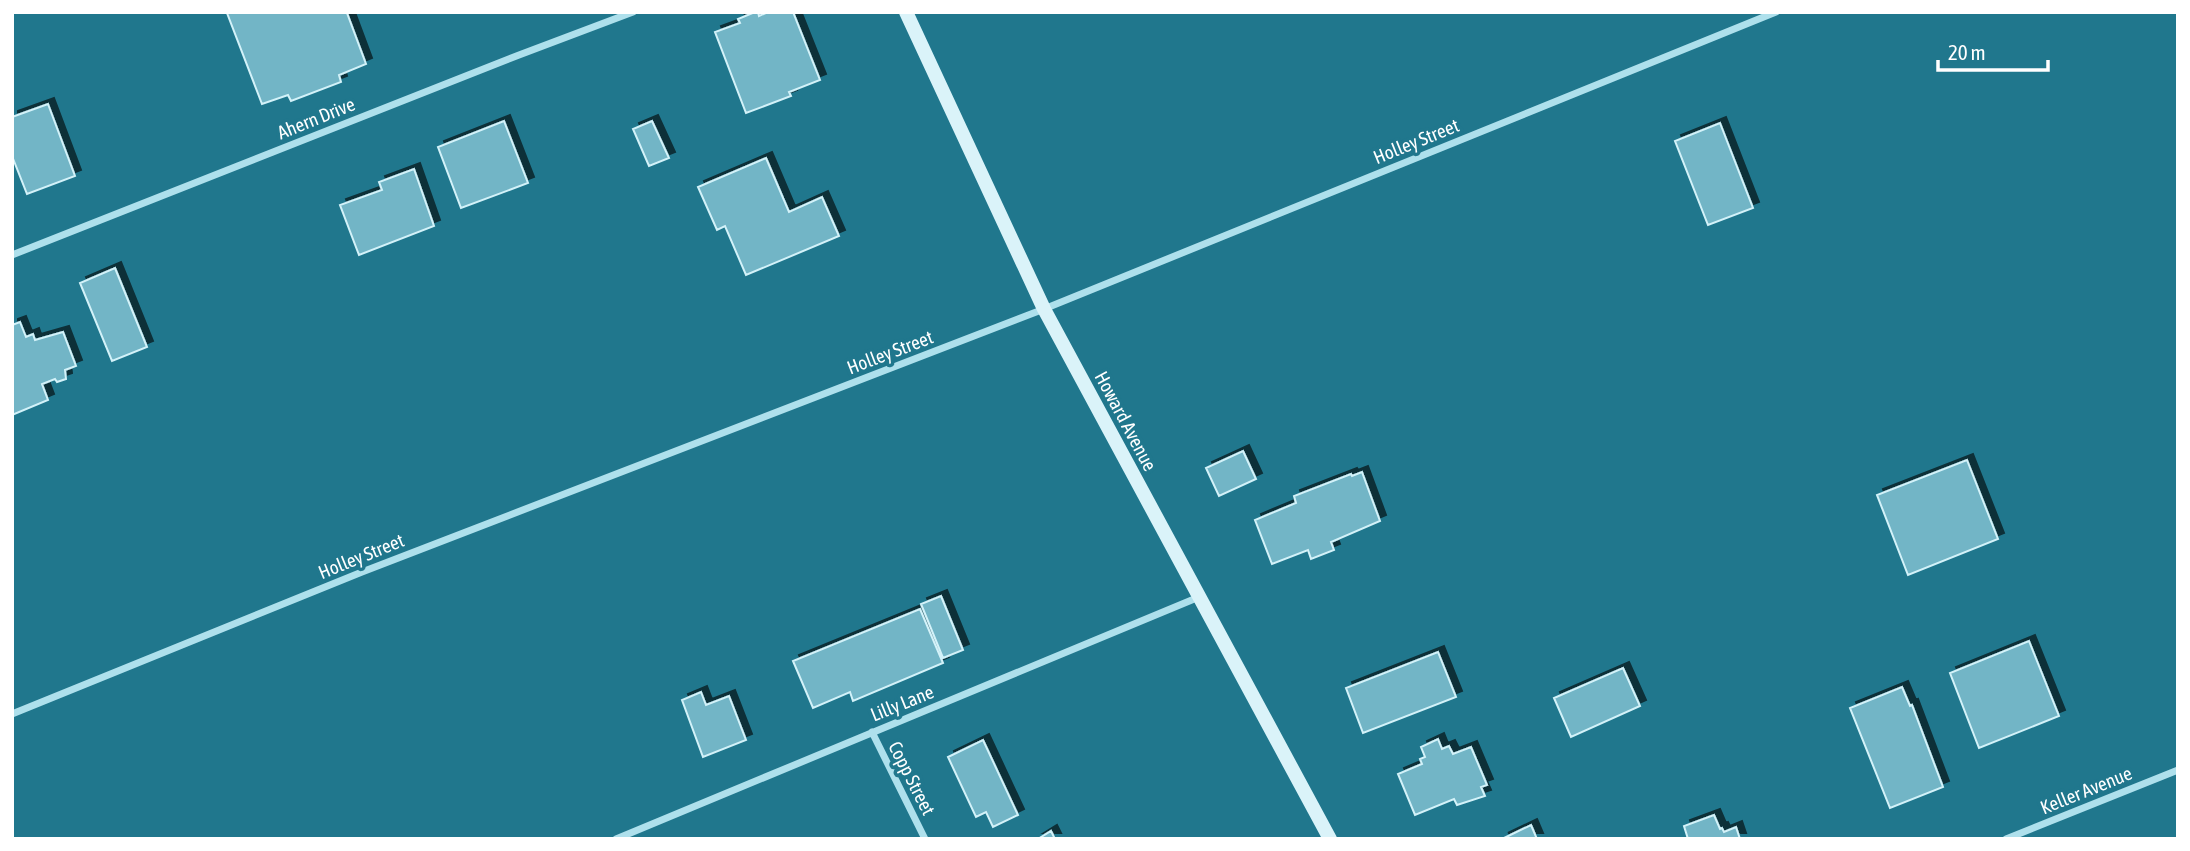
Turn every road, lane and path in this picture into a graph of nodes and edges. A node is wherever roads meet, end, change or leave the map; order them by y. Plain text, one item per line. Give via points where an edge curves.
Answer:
1 (633, 12) edge
2 (906, 12) edge
3 (1776, 12) edge
4 (12, 255) edge
5 (1044, 309) junction
6 (1200, 597) junction
7 (12, 714) edge
8 (872, 732) junction
9 (2178, 770) edge
10 (616, 839) edge
11 (925, 839) edge
12 (1330, 839) edge
13 (2007, 839) edge

1 - 4 street, Ahern Drive
2 - 5 main road, Howard Avenue
3 - 5 street, Holley Street
5 - 6 main road, Howard Avenue
5 - 7 street, Holley Street via 362,572
6 - 8 street, Lilly Lane
6 - 12 main road, Howard Avenue
8 - 10 street, Lilly Lane
8 - 11 street, Copp Street
9 - 13 street, Keller Avenue

